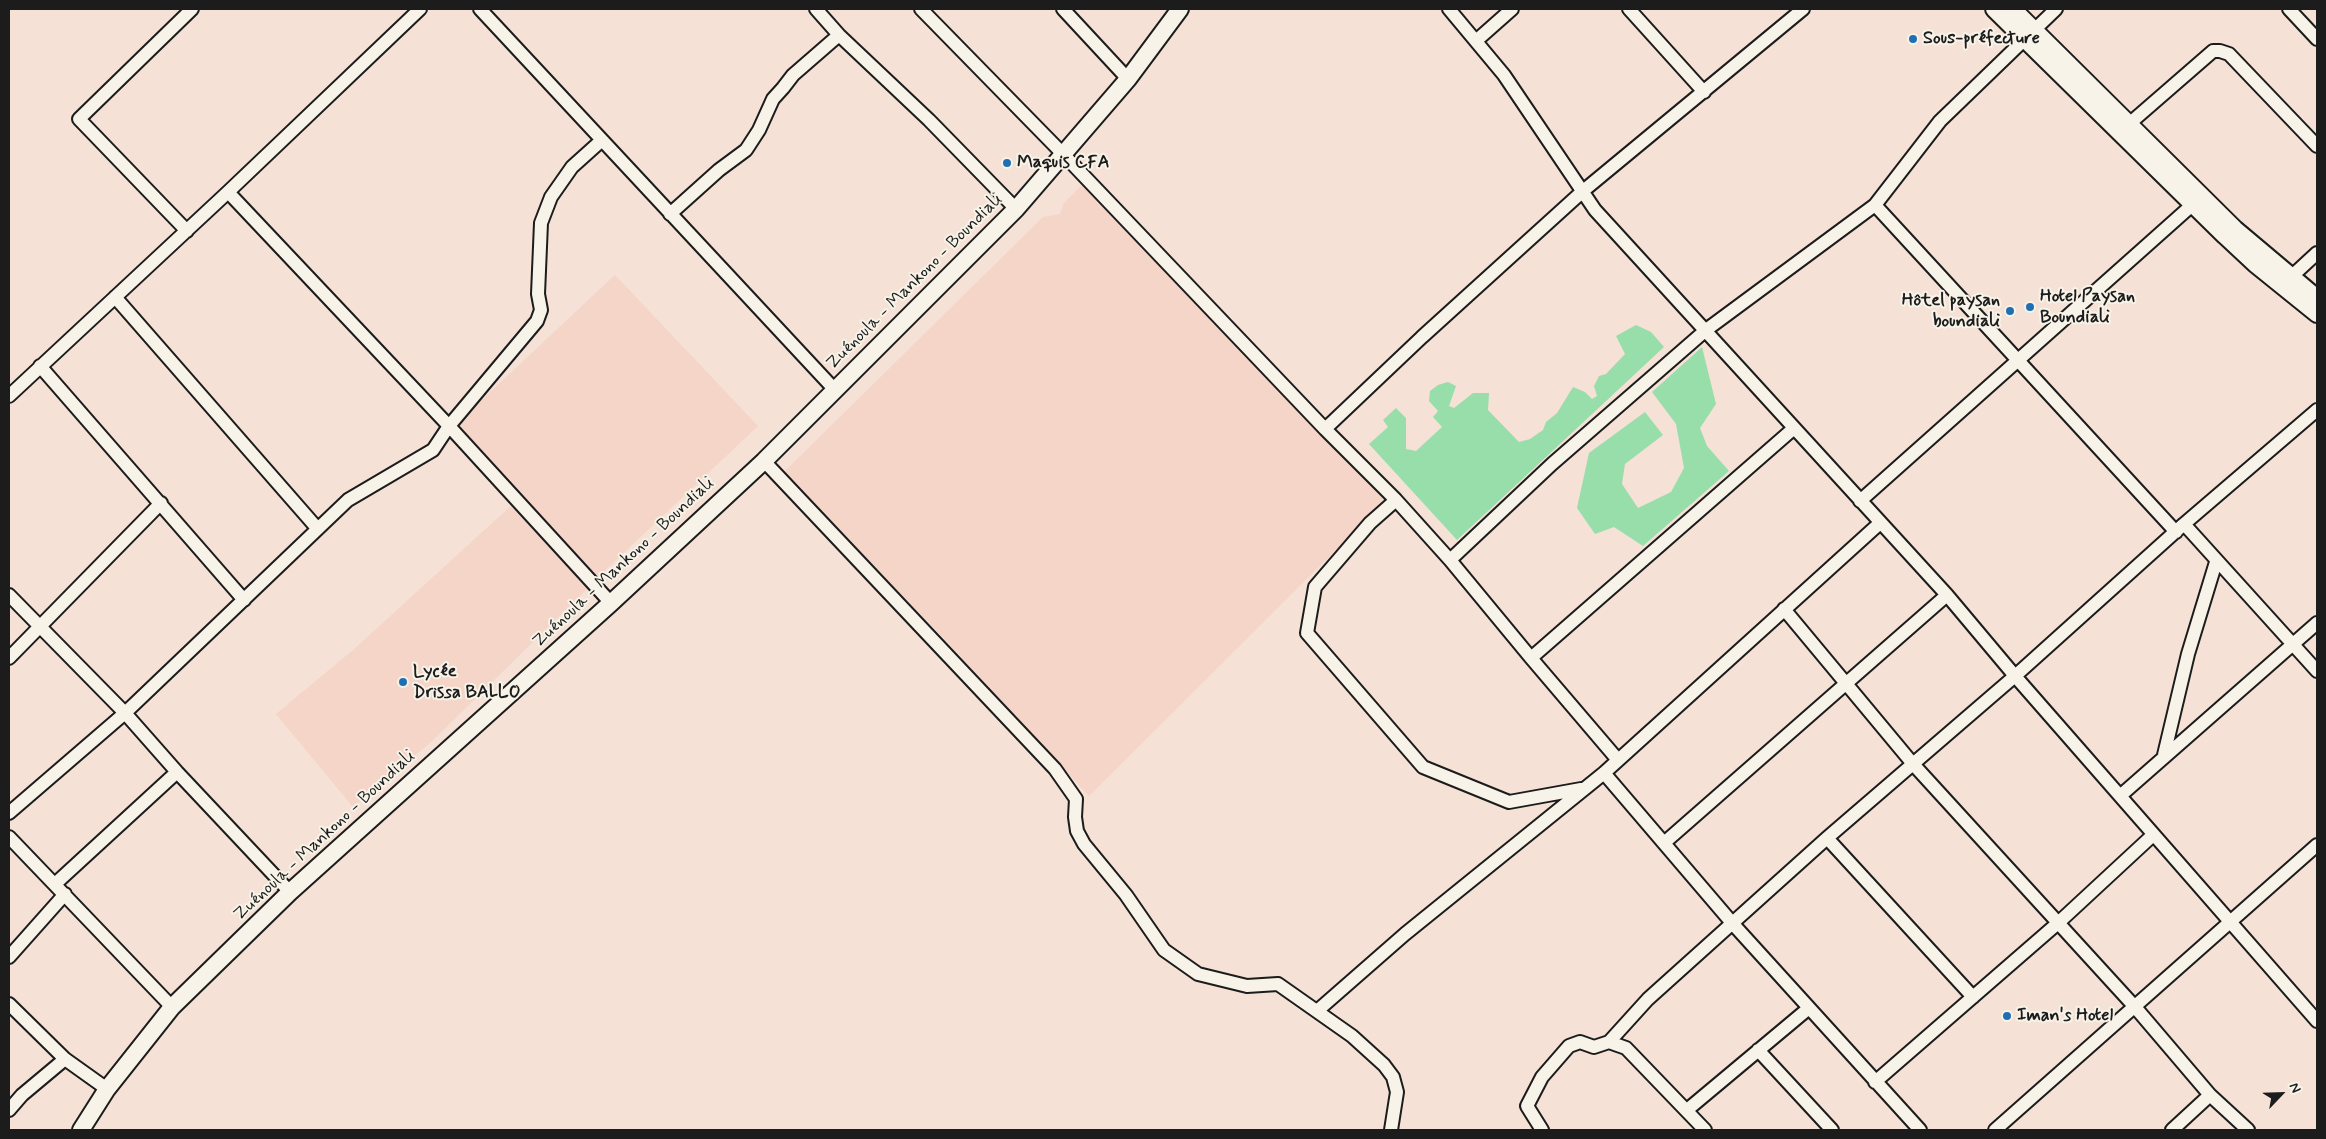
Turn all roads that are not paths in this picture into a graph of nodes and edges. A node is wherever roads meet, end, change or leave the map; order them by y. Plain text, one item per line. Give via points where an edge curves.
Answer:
1 (192, 9) edge
2 (420, 9) edge
3 (480, 9) edge
4 (816, 9) edge
5 (921, 9) edge
6 (1064, 9) edge
7 (1180, 9) edge
8 (1449, 9) edge
9 (1512, 9) edge
10 (1629, 9) edge
11 (1803, 9) edge
12 (1994, 9) edge
13 (2013, 9) edge
14 (2056, 9) edge
15 (2289, 9) edge
16 (2029, 34) junction
17 (839, 35) junction
18 (2317, 39) edge
19 (1477, 40) junction
20 (1128, 79) junction
21 (1704, 92) junction
22 (2129, 124) junction
23 (602, 140) junction
24 (2317, 146) edge
25 (1064, 155) junction
26 (1583, 191) junction
27 (228, 192) junction
28 (2197, 201) junction
29 (1875, 206) junction
30 (1016, 209) junction
31 (670, 214) junction
32 (187, 230) junction
33 (2317, 253) edge
34 (2291, 277) junction
35 (115, 297) junction
36 (2317, 298) edge
37 (2317, 314) edge
38 (1706, 330) junction
39 (2018, 361) junction
40 (40, 366) junction
41 (834, 390) junction
42 (9, 396) edge
43 (2317, 410) edge
44 (449, 426) junction
45 (1325, 429) junction
46 (1793, 429) junction
47 (764, 461) junction
48 (1396, 500) junction
49 (1860, 502) junction
50 (161, 503) junction
51 (1880, 523) junction
52 (317, 528) junction
53 (2180, 528) junction
54 (1450, 560) junction
55 (2216, 562) junction
56 (9, 595) edge
57 (1947, 595) junction
58 (244, 600) junction
59 (611, 603) junction
60 (1784, 609) junction
61 (2317, 623) edge
62 (40, 628) junction
63 (2293, 644) junction
64 (9, 658) edge
65 (1531, 658) junction
66 (2317, 671) edge
67 (2015, 676) junction
68 (1846, 685) junction
69 (125, 713) junction
70 (2164, 755) junction
71 (1618, 760) junction
72 (1913, 764) junction
73 (177, 772) junction
74 (1604, 773) junction
75 (1583, 788) junction
76 (2120, 796) junction
77 (9, 813) edge
78 (2153, 835) junction
79 (9, 837) edge
80 (1827, 838) junction
81 (1664, 843) junction
82 (2315, 853) edge
83 (55, 884) junction
84 (290, 892) junction
85 (65, 894) junction
86 (2232, 922) junction
87 (2058, 923) junction
88 (1733, 924) junction
89 (9, 957) edge
90 (1973, 997) junction
91 (9, 1004) edge
92 (172, 1007) junction
93 (2135, 1007) junction
94 (1809, 1008) junction
95 (1317, 1011) junction
96 (2317, 1021) edge
97 (1609, 1042) junction
98 (1758, 1050) junction
99 (64, 1059) junction
100 (1875, 1082) junction
101 (107, 1088) junction
102 (2210, 1095) junction
103 (9, 1110) edge
104 (1687, 1110) junction
105 (1537, 1128) edge
106 (81, 1130) edge
107 (1391, 1130) edge
108 (1705, 1130) edge
109 (1832, 1130) edge
110 (1920, 1130) edge
111 (1995, 1130) edge
112 (2172, 1130) edge
113 (2248, 1130) edge

1 - 32 street via 79,119
2 - 27 street
3 - 23 street
4 - 17 street
5 - 25 street
6 - 20 street
7 - 20 main road, Zuénoula - Mankono - Boundiali
8 - 19 street
9 - 19 street
10 - 21 street
11 - 21 street
12 - 16 main road
13 - 16 main road
14 - 16 street
15 - 18 street
16 - 22 main road
16 - 28 main road
16 - 29 street via 1940,122
17 - 30 street
17 - 31 street via 793,75 778,93 746,150
19 - 26 street
20 - 25 main road, Zuénoula - Mankono - Boundiali
21 - 26 street
22 - 24 street via 2213,51 2220,51 2229,54
22 - 28 main road
23 - 31 street
23 - 44 street via 572,168 551,197 540,223 538,294 541,310 537,321
25 - 30 main road, Zuénoula - Mankono - Boundiali
25 - 45 street
26 - 38 street via 1595,210
26 - 45 street via 1422,336
27 - 32 street
27 - 44 street
28 - 34 main road
28 - 37 main road via 2255,264
28 - 39 street
29 - 38 street
29 - 39 street
30 - 41 main road, Zuénoula - Mankono - Boundiali
31 - 41 street
32 - 35 street
33 - 34 street
34 - 36 main road
35 - 40 street
35 - 52 street
38 - 46 street
38 - 54 street via 1552,464
39 - 49 street
39 - 53 street
40 - 42 street
40 - 50 street
41 - 47 main road, Zuénoula - Mankono - Boundiali
43 - 53 street
44 - 52 street via 433,450 348,500
44 - 59 street
45 - 48 street
46 - 49 street
46 - 65 street
47 - 59 main road, Zuénoula - Mankono - Boundiali
47 - 95 street via 1055,769 1076,799 1077,831 1084,844 1126,895 1164,950 1198,974 1247,986 1278,984
48 - 54 street
48 - 75 street via 1370,523 1315,587 1307,633 1423,767 1509,802
49 - 51 street
50 - 58 street
50 - 62 street
51 - 57 street
51 - 60 street
52 - 58 street
53 - 55 street
53 - 67 street
54 - 65 street
55 - 63 street
55 - 70 street via 2188,654
56 - 62 street
57 - 67 street
57 - 68 street
58 - 69 street
59 - 84 main road, Zuénoula - Mankono - Boundiali
60 - 68 street
60 - 71 street
61 - 63 street
62 - 64 street
62 - 69 street
63 - 66 street
63 - 70 street
65 - 71 street
67 - 72 street
67 - 76 street
68 - 72 street
68 - 81 street
69 - 73 street
69 - 77 street
70 - 76 street
71 - 74 street
72 - 80 street
72 - 87 street
73 - 83 street
73 - 84 street
74 - 75 street
74 - 81 street
75 - 95 street
76 - 78 street
78 - 86 street
78 - 87 street
79 - 83 street
80 - 88 street
80 - 90 street
81 - 88 street
82 - 86 street
83 - 85 street
84 - 92 main road, Zuénoula - Mankono - Boundiali
85 - 89 street
85 - 92 street
86 - 93 street
86 - 96 street
87 - 90 street
87 - 93 street
88 - 94 street
88 - 97 street via 1648,999
90 - 100 street
91 - 99 street
92 - 101 main road, Zuénoula - Mankono - Boundiali
93 - 102 street
93 - 111 street
94 - 98 street
94 - 100 street
95 - 107 street via 1352,1036 1393,1077 1397,1092
97 - 104 street via 1626,1048
97 - 105 street via 1594,1047 1580,1042 1569,1046 1551,1065 1527,1106
98 - 104 street
98 - 109 street
99 - 101 street
99 - 103 street via 22,1094
100 - 110 street
101 - 106 main road, Zuénoula - Mankono - Boundiali
102 - 112 street
102 - 113 street
104 - 108 street

